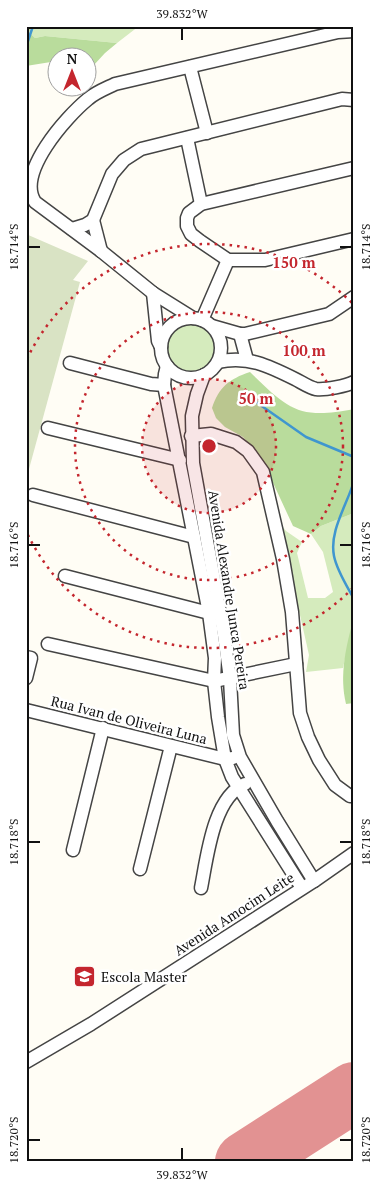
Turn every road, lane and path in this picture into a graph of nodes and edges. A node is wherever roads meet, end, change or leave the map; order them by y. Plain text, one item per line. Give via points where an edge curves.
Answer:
1 (354, 31) edge
2 (190, 67) junction
3 (354, 100) edge
4 (207, 133) junction
5 (187, 138) junction
6 (354, 168) edge
7 (201, 204) junction
8 (93, 220) junction
9 (72, 229) junction
10 (354, 239) edge
11 (101, 250) junction
12 (228, 260) junction
13 (153, 293) junction
14 (354, 297) edge
15 (202, 321) junction
16 (241, 336) junction
17 (221, 346) junction
18 (161, 347) junction
19 (247, 360) junction
20 (218, 362) junction
21 (70, 363) dead end
22 (167, 366) junction
23 (204, 375) junction
24 (354, 382) edge
25 (164, 385) junction
26 (48, 428) dead end
27 (191, 436) junction
28 (180, 460) junction
29 (33, 495) dead end
30 (194, 537) junction
31 (65, 576) dead end
32 (209, 613) junction
33 (48, 644) dead end
34 (26, 657) edge
35 (296, 664) junction
36 (26, 678) edge
37 (230, 679) junction
38 (214, 681) junction
39 (26, 710) edge
40 (103, 728) junction
41 (172, 746) junction
42 (240, 757) junction
43 (226, 759) junction
44 (254, 781) junction
45 (238, 787) junction
46 (350, 796) dead end
47 (73, 850) dead end
48 (354, 853) edge
49 (140, 869) dead end
50 (314, 881) junction
51 (200, 888) dead end
52 (302, 888) junction
53 (26, 1062) edge

1 - 2 street
2 - 4 street
2 - 9 street via 115,84 90,97 54,133 30,182 31,196
3 - 4 street via 342,99
4 - 5 street
5 - 7 street
5 - 8 street via 141,150 124,160 112,174
6 - 7 street
7 - 12 street via 189,213 187,226 191,234
8 - 9 street
8 - 11 street
9 - 11 street
10 - 12 street via 265,260
11 - 13 street
12 - 15 street
13 - 15 street
13 - 18 street
14 - 16 street via 329,314
15 - 16 street
15 - 17 street via 219,337
15 - 18 street via 180,320 165,334
16 - 17 street
16 - 19 street
17 - 20 street
18 - 22 street
19 - 20 street via 232,358
19 - 24 street via 316,389 347,386
20 - 23 street
21 - 25 street
22 - 23 street via 184,377
22 - 25 street, Avenida Alexandre Junca Pereira
23 - 27 street, Avenida Alexandre Junca Pereira via 192,416
25 - 28 street, Avenida Alexandre Junca Pereira
26 - 28 street
27 - 35 street via 211,434 236,442 248,451 264,472 285,568
27 - 37 street, Avenida Alexandre Junca Pereira
28 - 30 street, Avenida Alexandre Junca Pereira
29 - 30 street
30 - 32 street, Avenida Alexandre Junca Pereira
31 - 32 street
32 - 38 street, Avenida Alexandre Junca Pereira
33 - 38 street
34 - 36 street via 31,658
35 - 37 street
35 - 46 street via 300,713 308,737 318,760 335,785
37 - 38 street
37 - 42 street, Avenida Alexandre Junca Pereira via 233,735
38 - 43 street, Avenida Alexandre Junca Pereira
39 - 40 street, Rua Ivan de Oliveira Luna
40 - 41 street, Rua Ivan de Oliveira Luna
40 - 47 street
41 - 43 street, Rua Ivan de Oliveira Luna
41 - 49 street
42 - 43 street
42 - 44 street, Avenida Alexandre Junca Pereira
43 - 45 street, Avenida Alexandre Junca Pereira
44 - 45 street
44 - 50 street, Avenida Alexandre Junca Pereira
45 - 51 street via 221,808 213,829
45 - 52 street, Avenida Alexandre Junca Pereira
48 - 50 street, Avenida Amocim Leite
50 - 52 street, Avenida Amocim Leite
52 - 53 street, Avenida Amocim Leite via 91,1024

